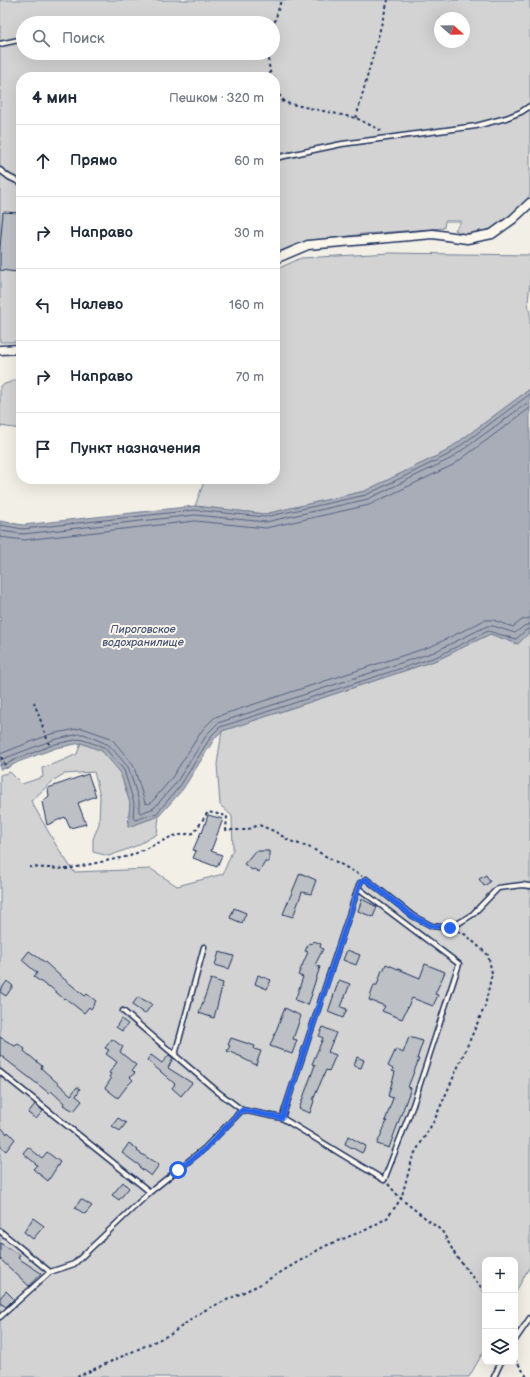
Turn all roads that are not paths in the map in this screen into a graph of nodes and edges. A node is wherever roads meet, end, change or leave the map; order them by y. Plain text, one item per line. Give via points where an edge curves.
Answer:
1 (16, 41) edge
2 (0, 44) edge
3 (530, 106) edge
4 (280, 157) edge
5 (0, 170) edge
6 (16, 180) edge
7 (530, 203) edge
8 (280, 258) edge
9 (16, 349) edge
10 (0, 350) edge
11 (366, 879) road end
12 (530, 886) edge
13 (204, 947) dead end
14 (123, 1011) dead end
15 (175, 1055) junction
16 (0, 1072) edge
17 (242, 1110) junction
18 (282, 1118) junction
19 (150, 1192) junction
20 (0, 1231) edge
21 (50, 1272) junction
22 (0, 1317) edge
23 (530, 1318) edge
24 (518, 1336) edge
25 (500, 1365) edge
26 (494, 1377) edge

1 - 2 lane
3 - 4 lane via 506,118 476,126 342,144
5 - 6 lane
7 - 8 street via 492,234 467,239 433,234 308,246
9 - 10 street
11 - 12 lane via 412,916 432,926 450,928 473,914 498,888
13 - 15 lane
14 - 15 lane
15 - 17 lane
16 - 19 lane
17 - 18 lane
17 - 19 lane via 206,1148
18 - 18 lane via 359,886 459,964 414,1105 384,1180
19 - 21 lane via 74,1264
20 - 21 lane
21 - 22 lane
23 - 24 lane
25 - 26 lane

